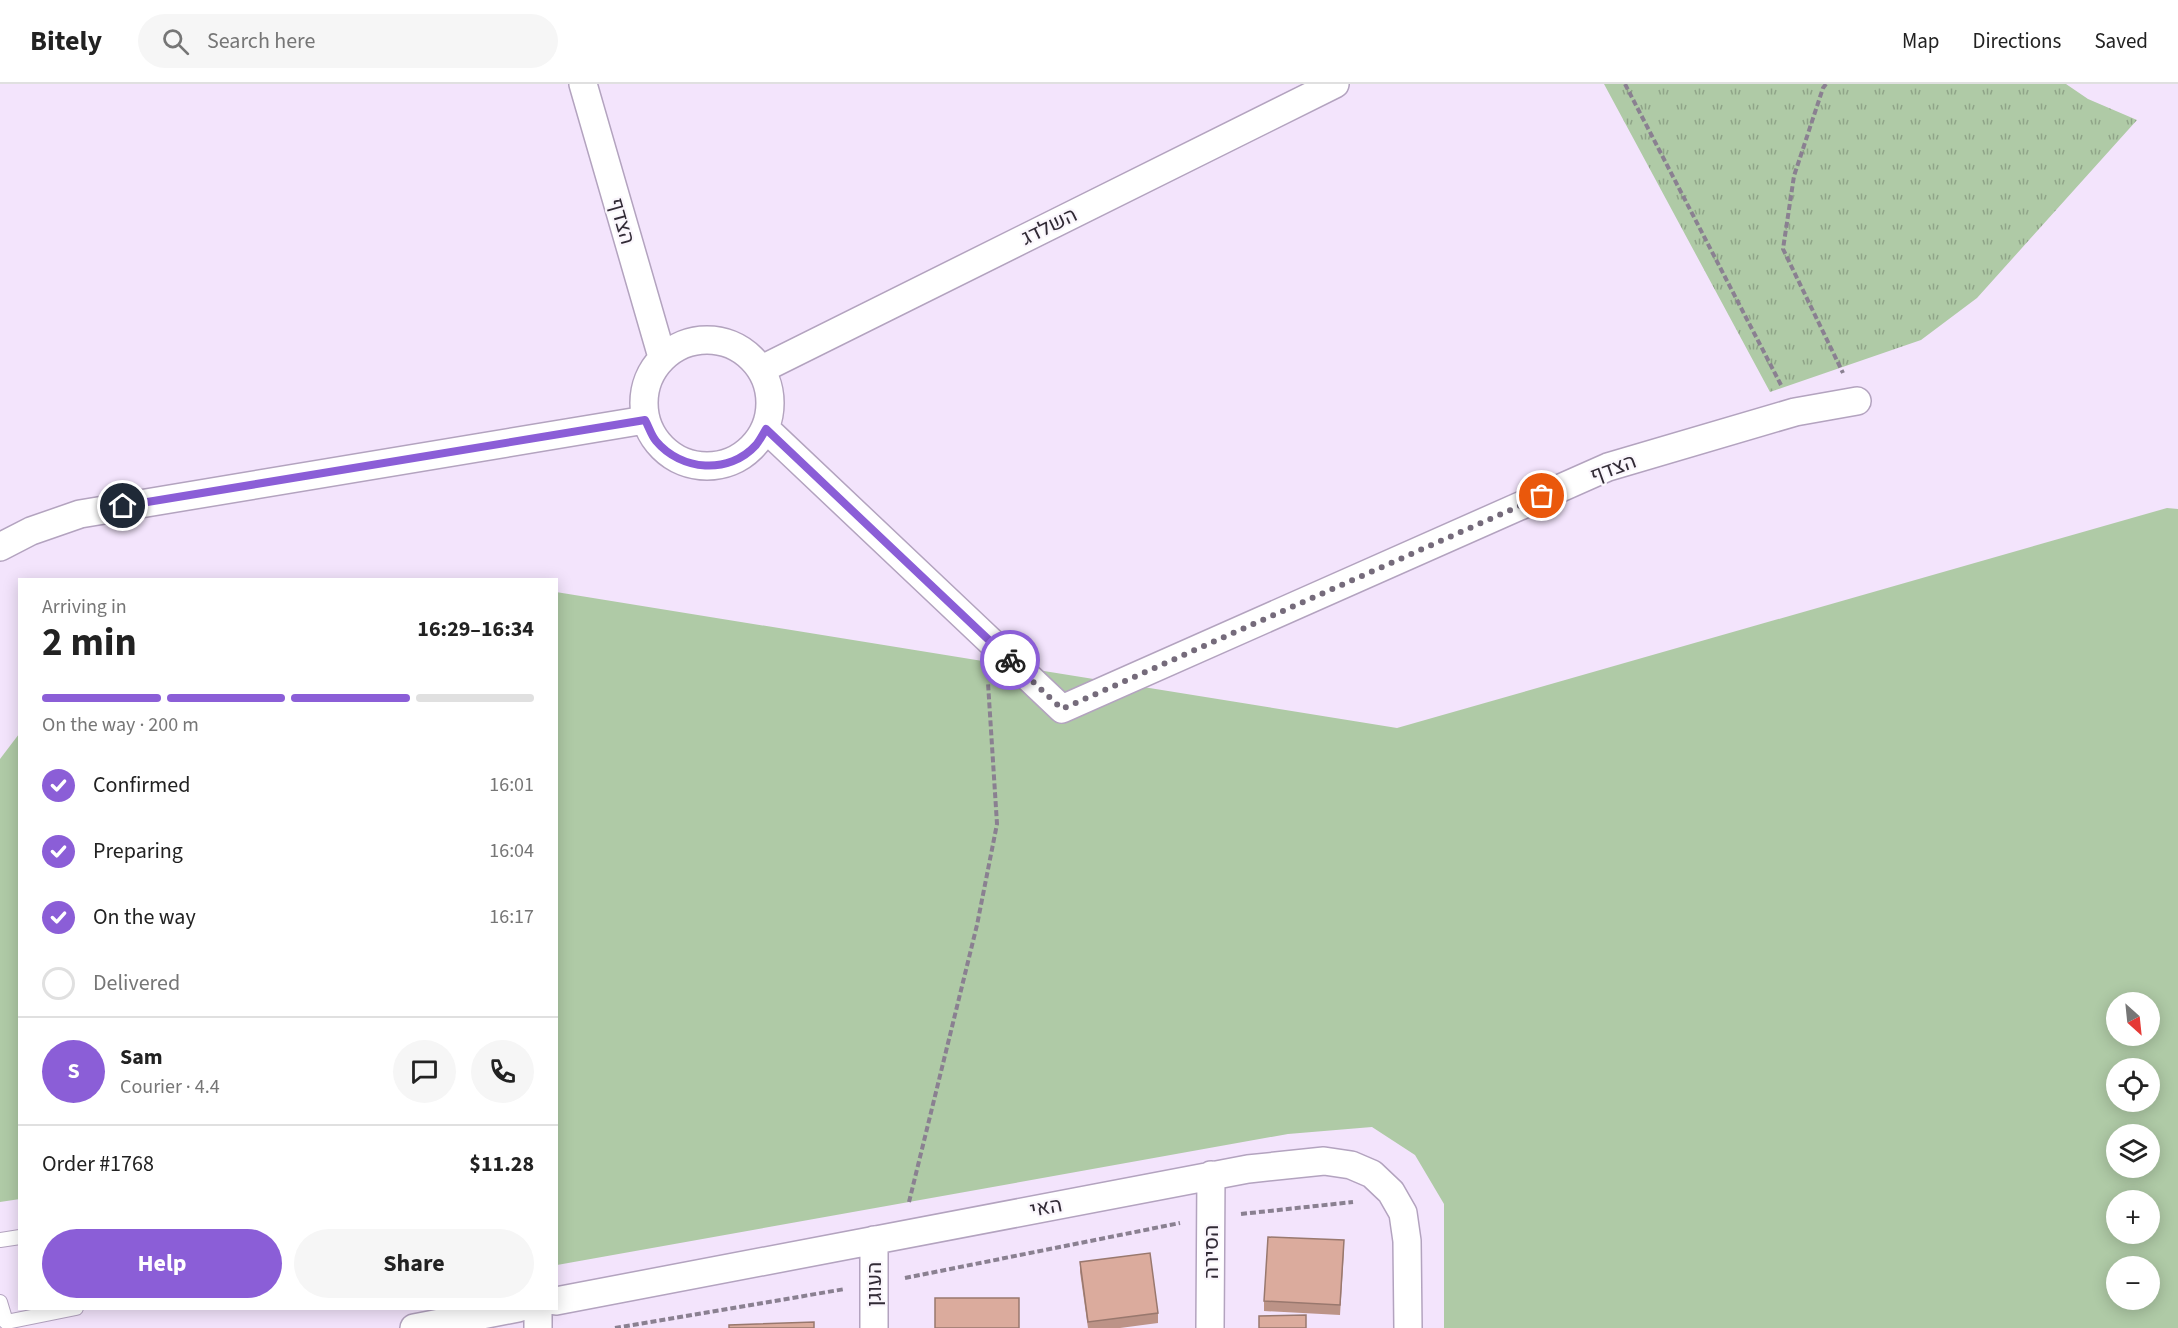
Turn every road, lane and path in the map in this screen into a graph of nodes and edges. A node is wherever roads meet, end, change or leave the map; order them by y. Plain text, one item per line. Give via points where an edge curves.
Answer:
1 (583, 84) edge
2 (1335, 84) edge
3 (1625, 84) edge
4 (1826, 84) edge
5 (662, 357) junction
6 (762, 369) junction
7 (1857, 401) joint
8 (1795, 412) junction
9 (645, 420) junction
10 (766, 429) junction
11 (0, 547) edge
12 (984, 636) junction
13 (1211, 1175) junction
14 (1397, 1203) junction
15 (1211, 1217) junction
16 (901, 1235) junction
17 (18, 1237) edge
18 (0, 1240) edge
19 (874, 1240) junction
20 (874, 1284) junction
21 (558, 1301) edge
22 (0, 1302) edge
23 (66, 1310) edge
24 (508, 1310) edge
25 (538, 1310) edge
26 (414, 1328) edge
27 (538, 1328) edge
28 (615, 1328) edge
29 (874, 1328) edge
30 (1210, 1328) edge
31 (1408, 1328) edge

1 - 5 street, הצדף
2 - 6 street, השלדג
3 - 8 path
4 - 7 path via 1794,176 1783,249
5 - 6 street via 697,339 720,340 748,353
5 - 9 street via 649,375
6 - 10 street via 771,397
7 - 8 street, הצדף
8 - 12 street, הצדף via 1608,467 1062,709
9 - 10 street via 655,440 671,455 693,465 715,466 739,459 756,445
9 - 11 street via 80,514
10 - 12 street, הצדף
12 - 16 path via 997,824 977,925
13 - 14 street, האי via 1324,1161 1351,1165 1372,1174
13 - 15 street, הסירה
13 - 16 street, האי
14 - 15 path via 1360,1201
14 - 31 street, האי via 1403,1213 1407,1241
15 - 20 path
15 - 30 street, הסירה
16 - 19 street, האי
17 - 18 lane
19 - 20 street, העוגן
19 - 21 street, האי
20 - 28 path
20 - 29 street, העוגן
22 - 23 lane via 6,1322
24 - 26 street
25 - 27 street

